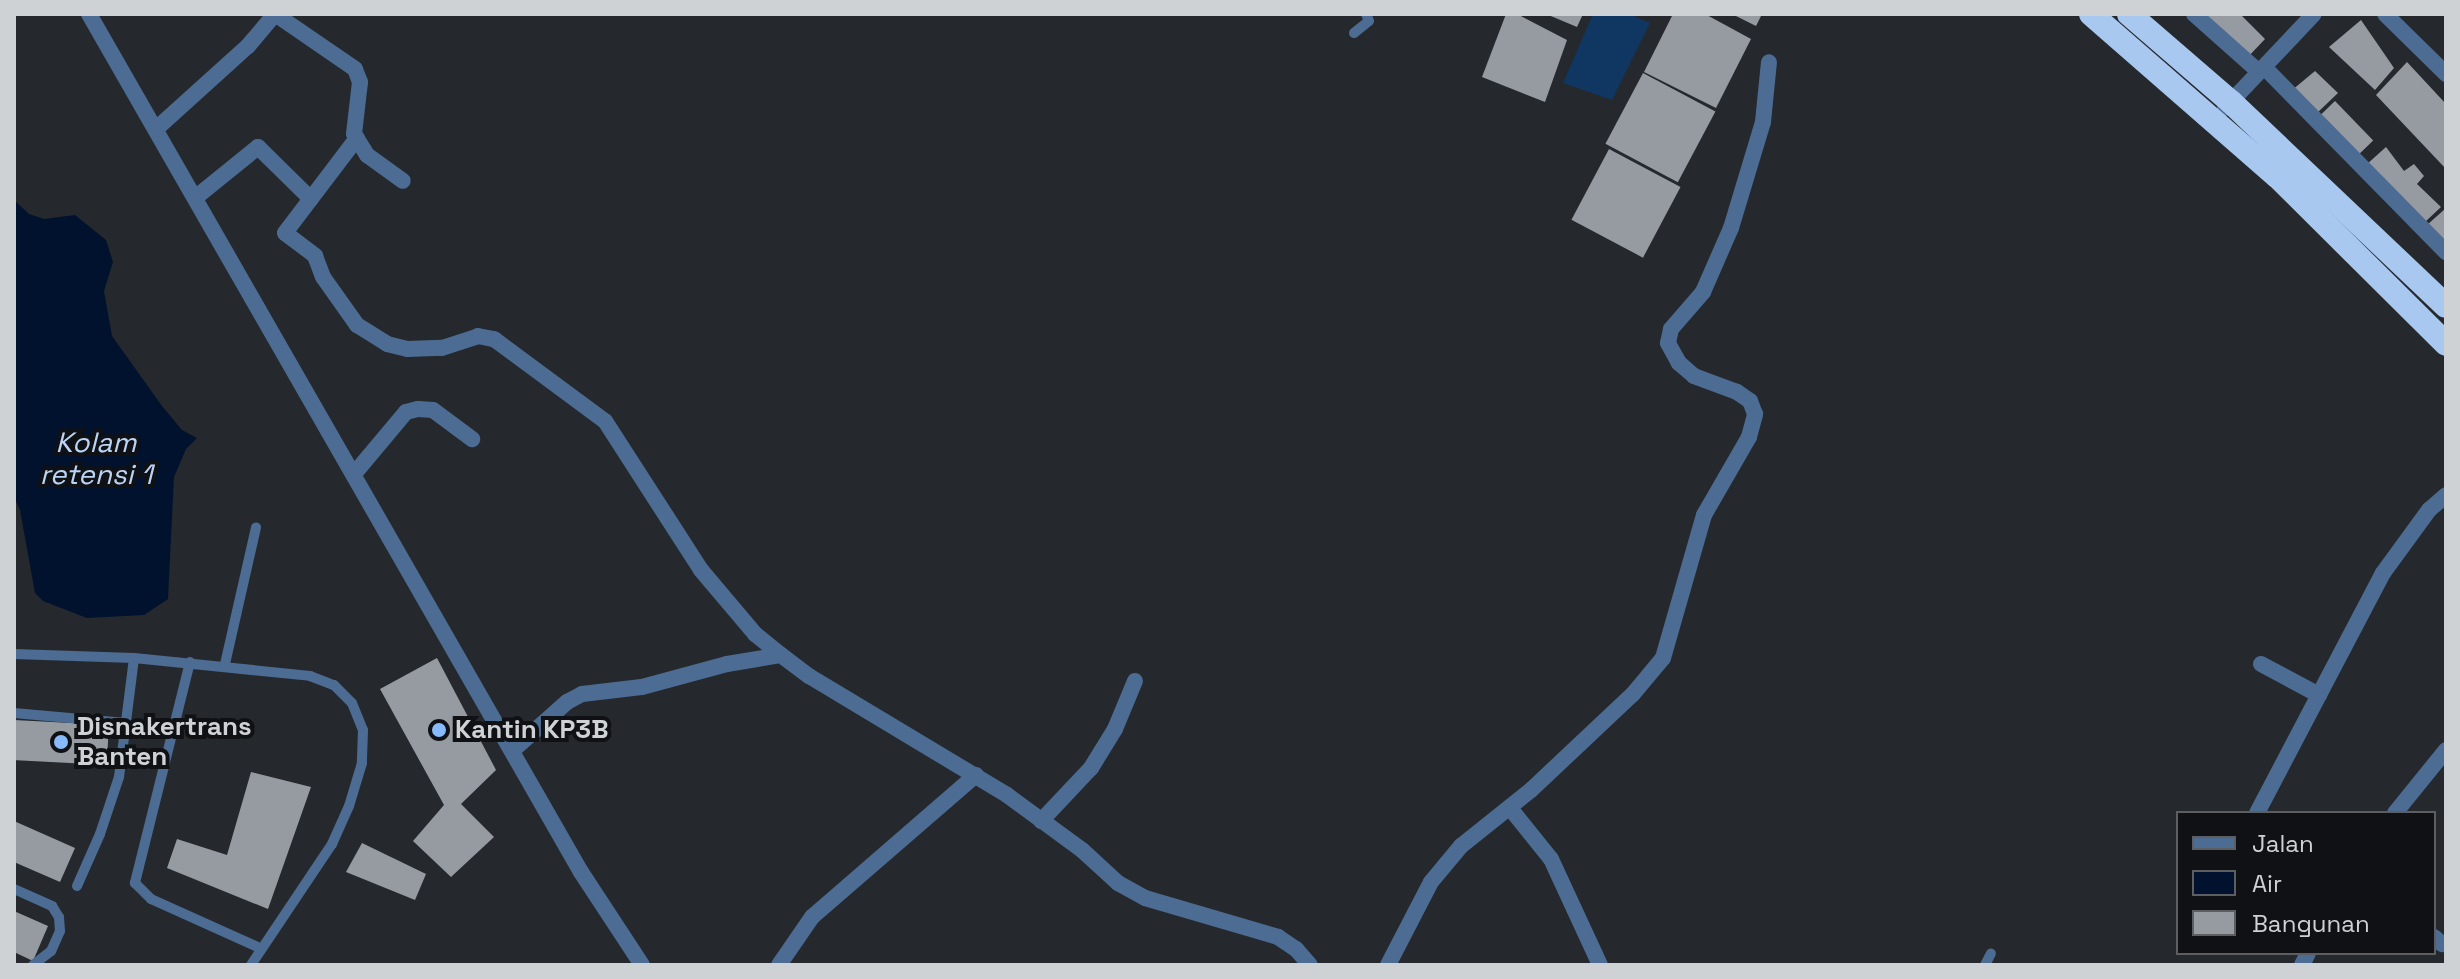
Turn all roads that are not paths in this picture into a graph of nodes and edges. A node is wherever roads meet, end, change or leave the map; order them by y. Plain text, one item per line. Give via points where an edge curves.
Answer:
1 (275, 14) edge
2 (1366, 14) edge
3 (2091, 14) edge
4 (2129, 14) edge
5 (2194, 14) edge
6 (2314, 14) edge
7 (2385, 14) edge
8 (93, 16) edge
9 (1354, 33) dead end
10 (1769, 62) dead end
11 (2262, 69) junction
12 (2446, 74) edge
13 (2231, 102) junction
14 (2213, 121) junction
15 (156, 129) junction
16 (357, 138) junction
17 (403, 181) dead end
18 (195, 198) junction
19 (311, 199) junction
20 (2446, 252) edge
21 (2446, 306) edge
22 (2446, 344) edge
23 (472, 439) dead end
24 (354, 474) junction
25 (2446, 495) edge
26 (256, 527) dead end
27 (14, 654) edge
28 (781, 655) junction
29 (134, 658) junction
30 (190, 662) junction
31 (225, 664) junction
32 (2261, 664) dead end
33 (1135, 681) dead end
34 (2319, 695) junction
35 (14, 713) edge
36 (126, 723) junction
37 (2446, 750) edge
38 (512, 751) junction
39 (976, 775) junction
40 (1510, 808) junction
41 (2258, 811) edge
42 (2397, 811) edge
43 (1041, 821) junction
44 (77, 886) dead end
45 (14, 889) edge
46 (260, 948) junction
47 (1991, 953) dead end
48 (33, 965) edge
49 (251, 965) edge
50 (642, 965) edge
51 (779, 965) edge
52 (1310, 965) edge
53 (1388, 965) edge
54 (1600, 965) edge
55 (1985, 965) edge

1 - 15 street via 248,46
1 - 16 street via 359,75
2 - 9 lane via 1369,21
3 - 14 highway
4 - 13 highway
5 - 11 street
6 - 11 street
7 - 12 street
8 - 15 street
10 - 40 street via 1763,122 1731,228 1703,292 1671,329 1668,343 1694,376 1750,401 1754,427 1704,515 1663,658 1633,694
11 - 13 street
11 - 20 street
13 - 14 street
13 - 21 highway
14 - 22 highway via 2287,185
15 - 18 street
16 - 17 street via 367,155
16 - 19 street
18 - 19 street via 258,147
18 - 24 street
19 - 28 street via 285,233 315,256 323,277 357,325 387,344 407,349 442,348 478,336 494,339 605,421 701,570 755,634
23 - 24 street via 433,410 406,412
24 - 38 street
25 - 34 street via 2383,573
26 - 31 lane
27 - 29 lane
28 - 38 street via 642,687 582,694
28 - 39 street
29 - 30 lane
29 - 36 lane
30 - 31 lane
30 - 46 lane via 135,883 151,899
31 - 46 lane via 310,676 334,685 352,703 363,730 362,763 332,844
32 - 34 street
33 - 43 street via 1091,768
34 - 41 street
35 - 36 lane
36 - 44 lane via 119,777
37 - 42 street
38 - 50 street
39 - 43 street
39 - 51 street via 812,917
40 - 53 street via 1461,846 1431,882
40 - 54 street via 1551,859
43 - 52 street via 1118,883 1145,898 1278,937
45 - 48 lane via 52,906 59,917 60,931 51,951
46 - 49 lane
47 - 55 lane

